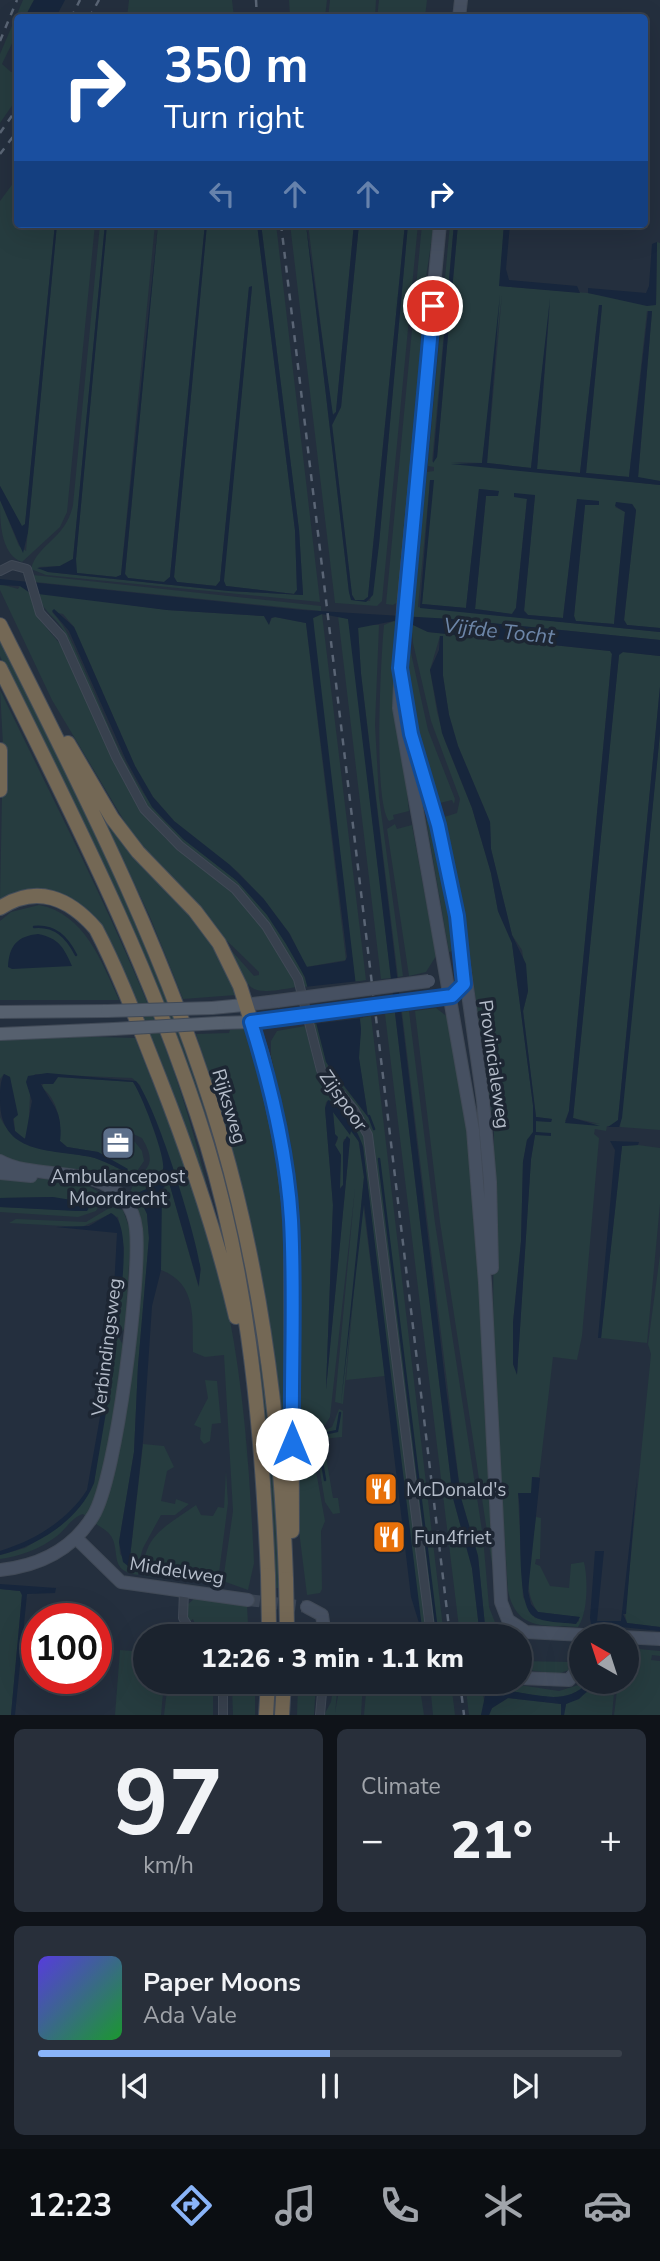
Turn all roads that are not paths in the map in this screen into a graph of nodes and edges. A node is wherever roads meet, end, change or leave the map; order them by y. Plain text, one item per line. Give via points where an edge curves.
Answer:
1 (440, 228) edge
2 (0, 570) edge
3 (0, 625) edge
4 (0, 668) edge
5 (400, 668) junction
6 (37, 698) junction
7 (0, 750) edge
8 (0, 790) edge
9 (0, 908) edge
10 (447, 977) junction
11 (464, 984) junction
12 (452, 996) junction
13 (244, 1005) junction
14 (0, 1012) edge
15 (251, 1022) junction
16 (0, 1034) edge
17 (0, 1161) edge
18 (0, 1173) edge
19 (85, 1179) junction
20 (488, 1345) junction
21 (254, 1382) junction
22 (76, 1538) junction
23 (0, 1570) edge
24 (286, 1572) junction
25 (184, 1591) junction
26 (248, 1600) tunnel mouth
27 (307, 1607) tunnel mouth
28 (187, 1624) edge
29 (269, 1624) edge
30 (287, 1624) edge
31 (324, 1624) edge
32 (429, 1624) edge
33 (569, 1635) edge
34 (639, 1639) edge
35 (660, 1639) edge
36 (569, 1678) edge
37 (532, 1680) edge
38 (223, 1694) edge
39 (268, 1694) edge
40 (283, 1694) edge
41 (322, 1694) edge
42 (223, 1715) edge
43 (267, 1715) edge
44 (282, 1715) edge
45 (320, 1715) edge

1 - 5 street, Provincialeweg
2 - 32 street, Zijspoor via 12,565 27,569 40,613 62,637 144,809 180,846 235,889 266,926 298,979 321,1070 368,1135
3 - 6 highway, Rijksweg
4 - 21 highway, Rijksweg via 114,904 164,1021 207,1146 227,1226
5 - 10 street, Provincialeweg via 405,753
5 - 11 street, Provincialeweg via 411,734 438,825 457,916
6 - 13 highway via 50,709 112,818 219,943 232,965
6 - 24 highway, Rijksweg via 141,919 180,1014 222,1141 261,1311 276,1417
7 - 8 highway
9 - 21 highway via 29,896 54,897 82,913 96,929 151,1054 196,1176 227,1278 246,1369
10 - 11 street
10 - 12 street, Provincialeweg
10 - 13 street, bridge
11 - 12 street
11 - 20 street, Provincialeweg via 483,1100 490,1182
12 - 15 street, bridge
12 - 20 street, Provincialeweg via 473,1130
13 - 14 main road, bridge
13 - 15 highway
15 - 16 main road, bridge
15 - 24 highway via 271,1092 291,1218 292,1551
17 - 19 street, Verbindingsweg
18 - 19 street, Verbindingsweg
19 - 22 street, Verbindingsweg via 105,1185 123,1198 133,1215 136,1240 127,1352 107,1480 97,1509
20 - 33 street, Provincialeweg via 501,1602 508,1620 526,1632
21 - 29 highway, Rijksweg, bridge via 265,1498
22 - 23 street via 33,1564
22 - 25 street, Middelweg via 121,1582
24 - 30 highway, Rijksweg, bridge
25 - 26 street, Middelweg
25 - 28 street
27 - 31 street via 322,1615
34 - 35 street
36 - 37 street
38 - 42 street
39 - 43 highway
40 - 44 highway
41 - 45 street

